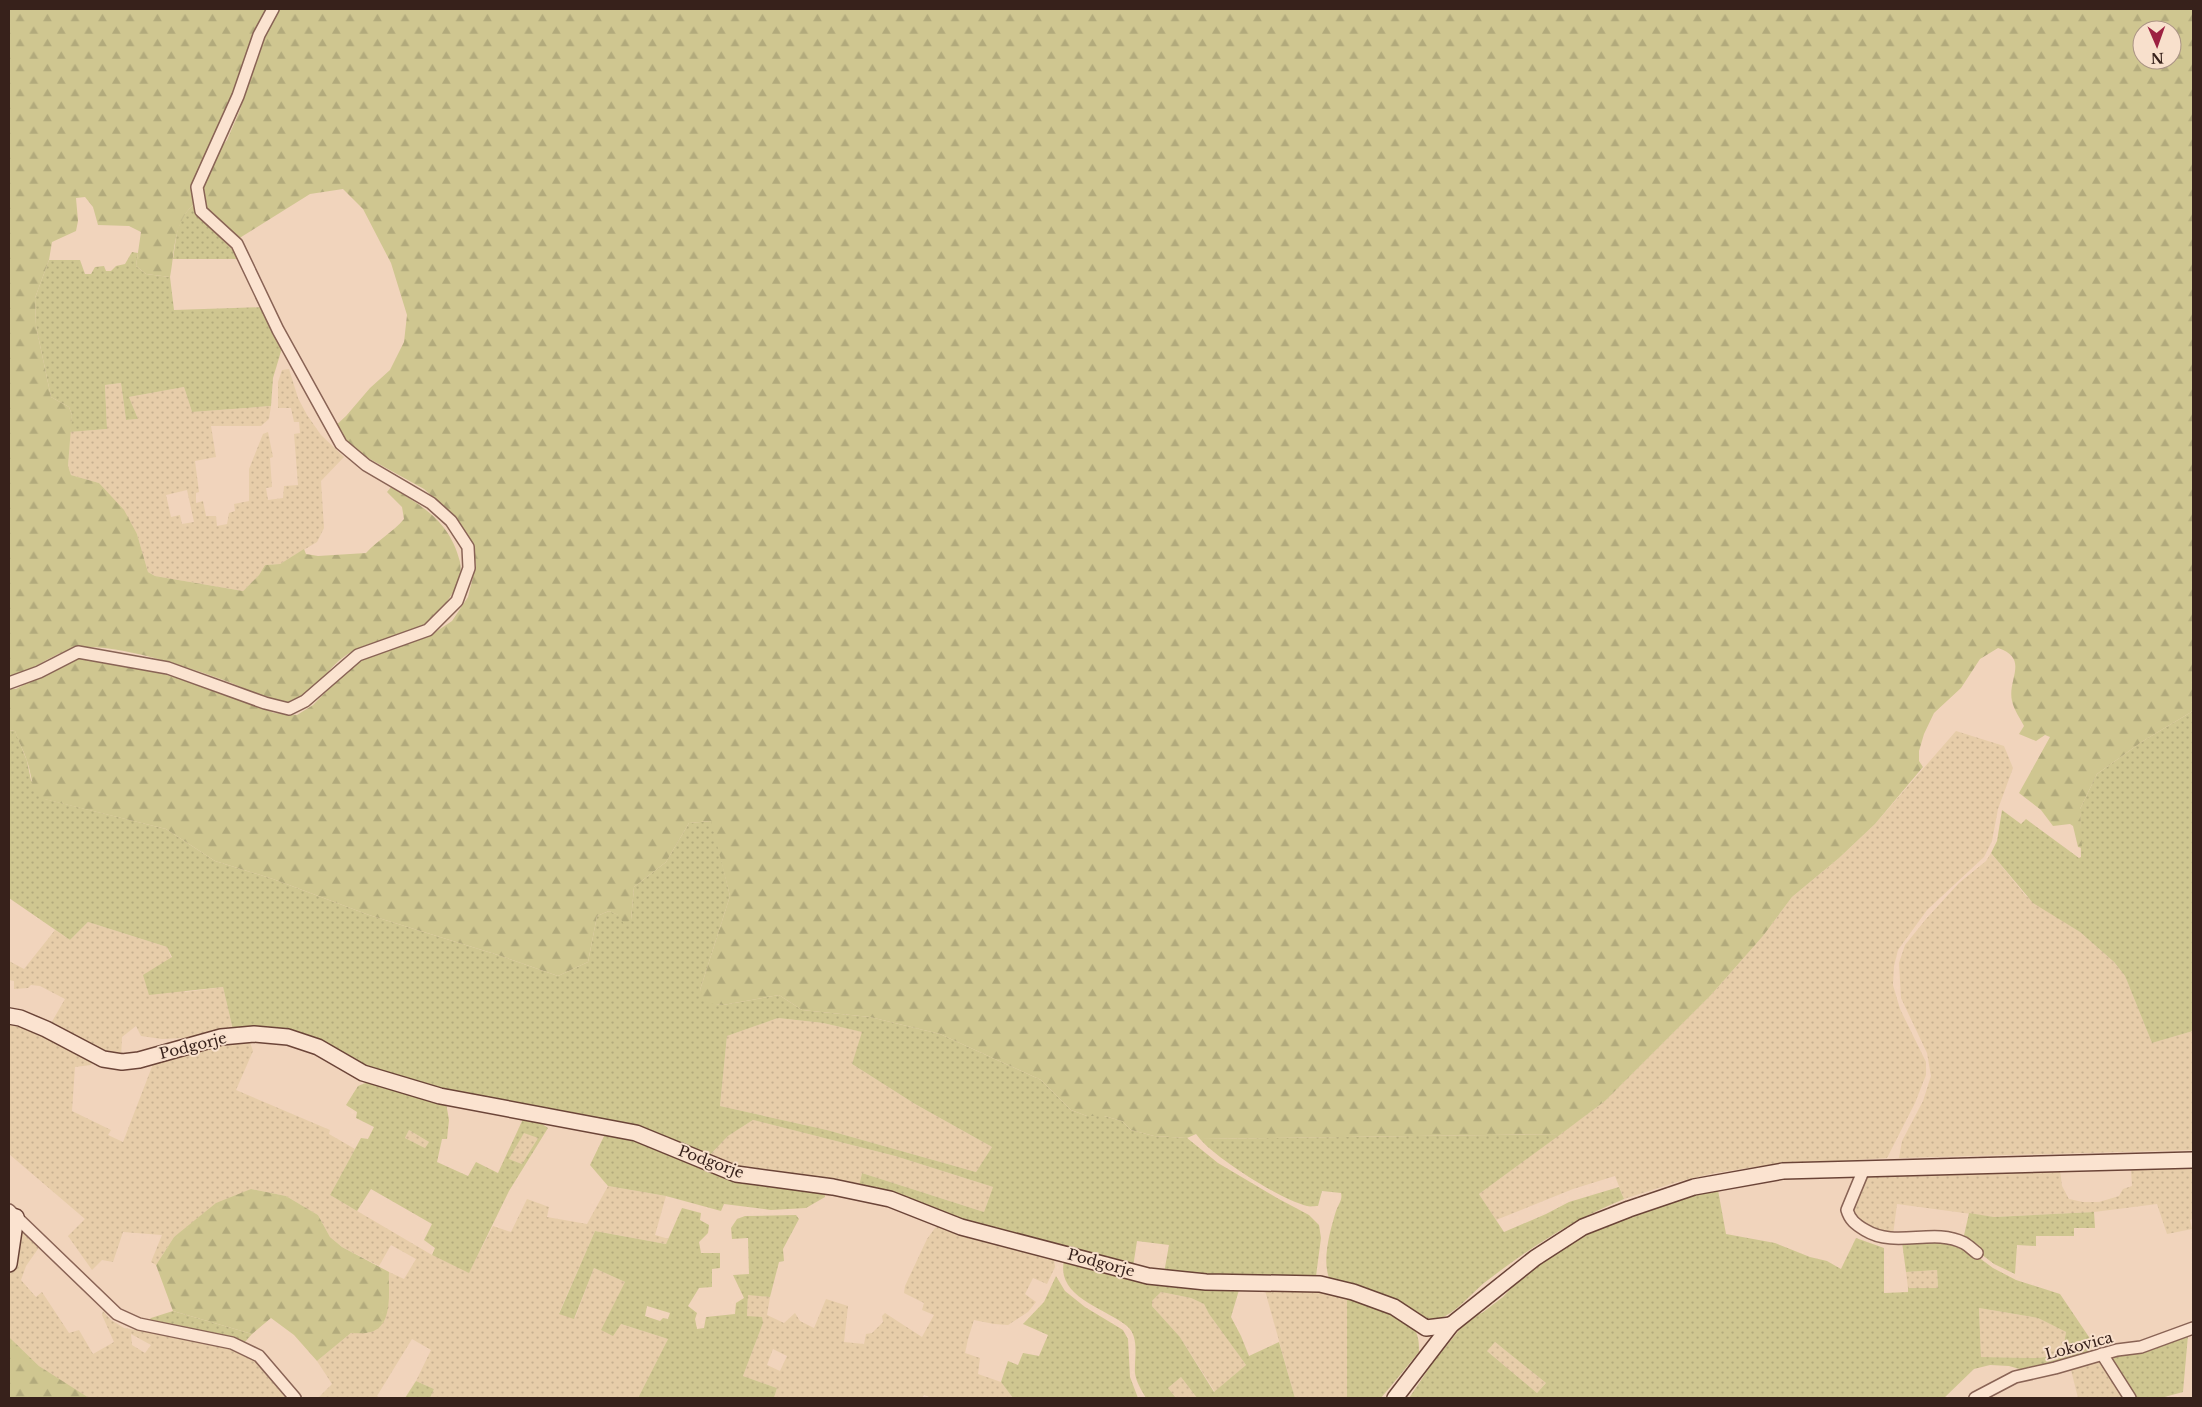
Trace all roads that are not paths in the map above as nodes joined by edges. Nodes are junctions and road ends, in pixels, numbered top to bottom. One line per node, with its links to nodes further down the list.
1 (273, 9): 2 (street)
2 (9, 683)
3 (9, 1016): 9 (street, Podgorje)
4 (2193, 1160): 5 (street)
5 (1864, 1169): 7 (street); 9 (street)
6 (12, 1213): 8 (street); 12 (street)
7 (1977, 1253)
8 (9, 1264)
9 (1451, 1325): 13 (street)
10 (2193, 1328): 11 (street, Lokovica)
11 (2102, 1354): 14 (street, Lokovica); 15 (street)
12 (294, 1398)
13 (1395, 1398)
14 (1975, 1398)
15 (2130, 1398)

